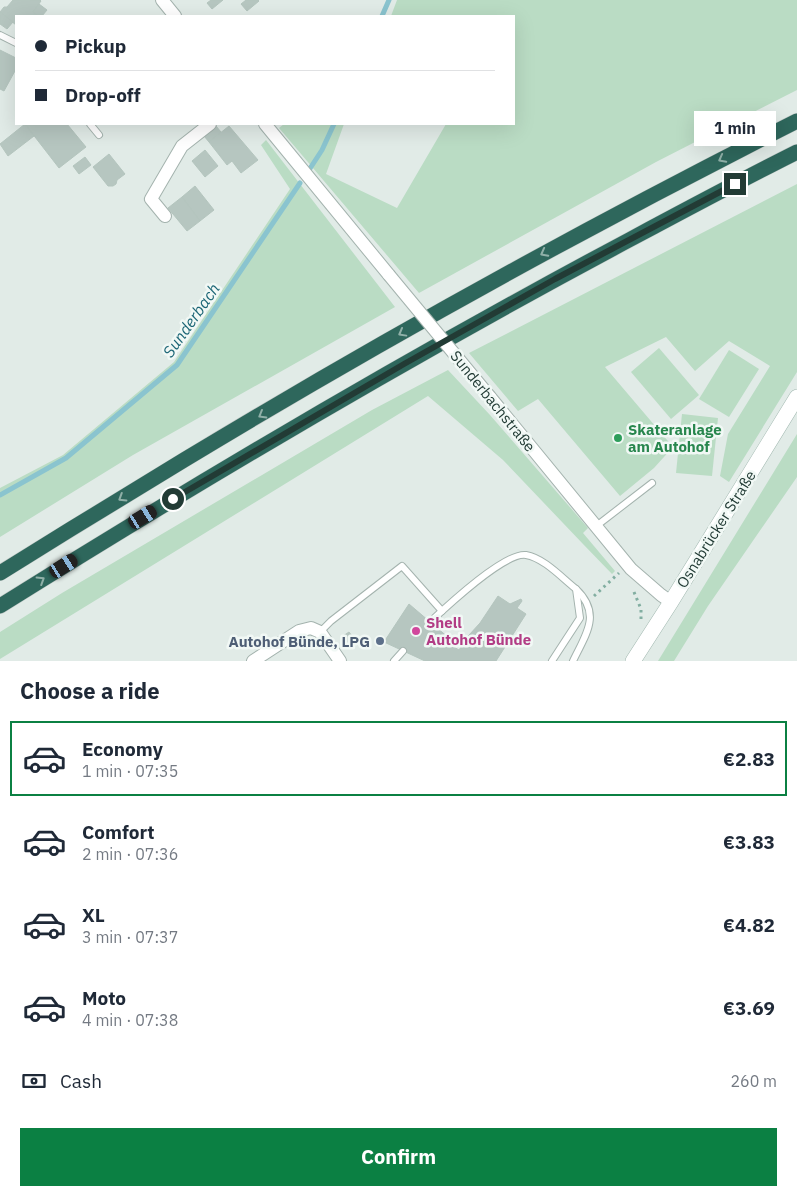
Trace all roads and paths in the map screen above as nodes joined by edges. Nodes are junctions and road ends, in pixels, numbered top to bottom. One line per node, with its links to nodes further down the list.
1 (162, 0): 2 (street)
2 (175, 15)
3 (0, 35): 4 (lane)
4 (15, 42)
5 (797, 121): 15 (highway, one-way to 15)
6 (91, 125): 9 (lane)
7 (209, 125): 11 (street)
8 (266, 125): 14 (street, Sunderbachstraße, bridge)
9 (99, 135)
10 (797, 152): 20 (highway, one-way to 10)
11 (164, 216)
12 (797, 397): 18 (main road, Osnabrücker Straße)
13 (652, 483): 14 (lane)
14 (595, 527): 18 (street, Sunderbachstraße)
15 (0, 573)
16 (618, 574): 19 (path)
17 (576, 589): 19 (lane); 21 (lane); 28 (lane)
18 (671, 602): 30 (main road, Osnabrücker Straße)
19 (587, 603): 29 (lane)
20 (0, 606)
21 (442, 611): 22 (lane); 23 (lane)
22 (430, 622)
23 (320, 632): 25 (street); 26 (street)
24 (403, 651): 27 (lane)
25 (254, 661)
26 (340, 661)
27 (394, 661)
28 (552, 661)
29 (573, 661)
30 (633, 661)

